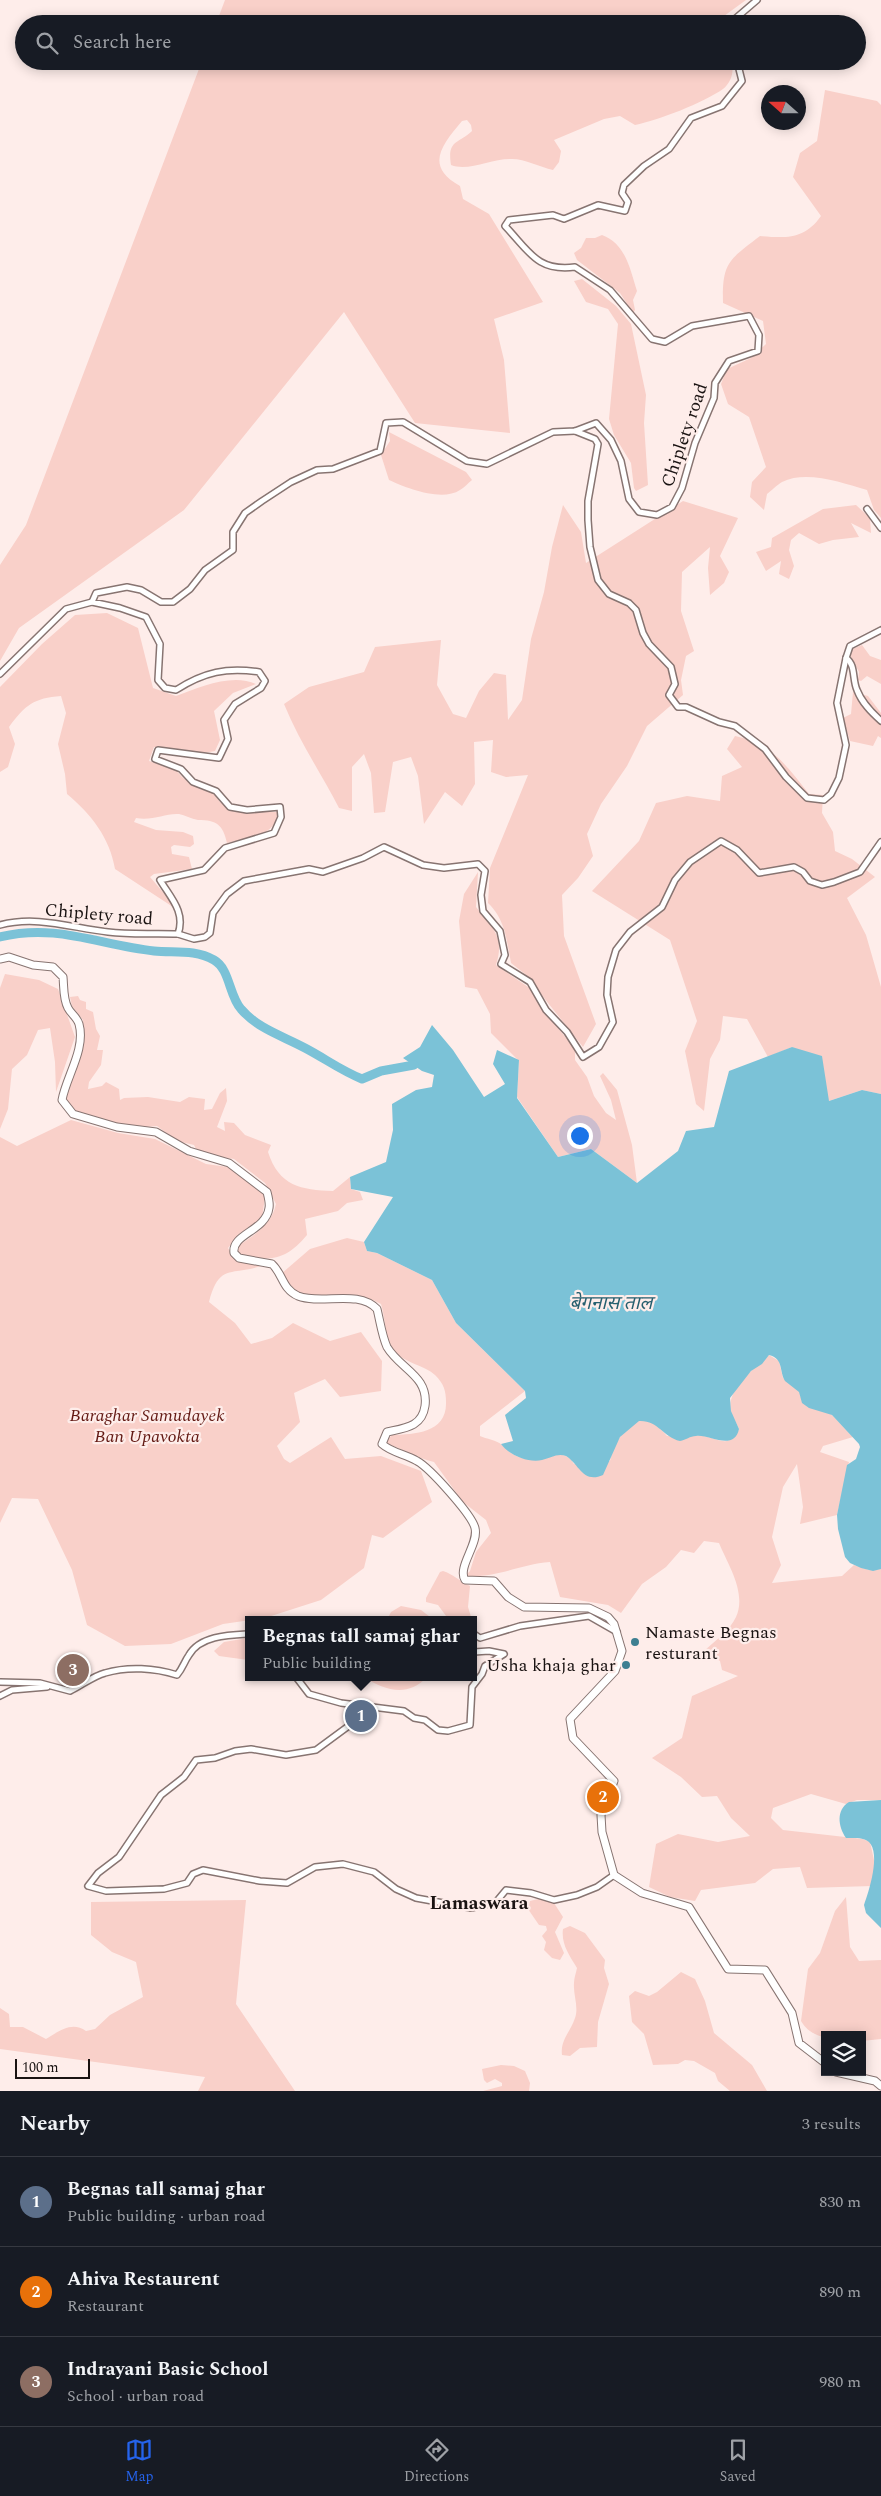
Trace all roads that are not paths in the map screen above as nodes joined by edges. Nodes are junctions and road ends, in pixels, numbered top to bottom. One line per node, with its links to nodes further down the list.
1 (757, 0): 2 (street)
2 (740, 15)
3 (739, 70): 4 (street, Chiplety road)
4 (575, 431): 7 (street, Chiplety road); 9 (street)
5 (867, 508): 6 (street)
6 (881, 528)
7 (92, 602): 10 (street); 14 (street, Chiplety road)
8 (881, 630): 9 (street)
9 (846, 658): 11 (street)
10 (0, 674)
11 (881, 721)
12 (881, 842): 14 (street)
13 (0, 925): 14 (street, Chiplety road)
14 (178, 934)
15 (0, 959): 16 (main road)
16 (618, 1632): 18 (street); 27 (main road)
17 (245, 1634): 24 (street)
18 (477, 1636)
19 (477, 1652): 20 (street)
20 (477, 1680)
21 (299, 1681): 26 (street)
22 (477, 1681): 26 (street)
23 (0, 1682): 24 (street)
24 (48, 1686): 25 (street)
25 (0, 1696)
26 (373, 1708): 27 (street)
27 (614, 1875): 28 (main road)
28 (821, 2061)
29 (852, 2076): 30 (main road)
30 (881, 2086)

